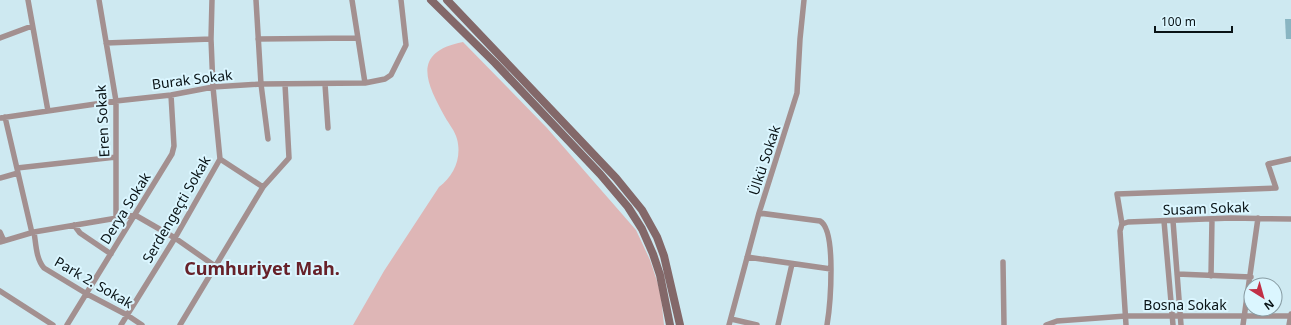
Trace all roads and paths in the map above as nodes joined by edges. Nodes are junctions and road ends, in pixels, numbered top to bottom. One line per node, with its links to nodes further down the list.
1 (28, 0): 10 (street)
2 (99, 0): 15 (street, Eren Sokak)
3 (212, 0): 13 (street, Serdengeçti Sokak)
4 (256, 0): 14 (street)
5 (352, 0): 12 (street)
6 (401, 0): 16 (street, Burak Sokak)
7 (431, 0): 71 (main road)
8 (447, 0): 72 (main road)
9 (804, 0): 33 (street, Ülkü Sokak)
10 (32, 26): 11 (street); 23 (street)
11 (0, 38)
12 (358, 38): 14 (street); 16 (street)
13 (211, 39): 15 (street); 20 (street, Serdengeçti Sokak)
14 (258, 39): 17 (street)
15 (106, 43): 22 (street, Eren Sokak)
16 (365, 83): 19 (street, Burak Sokak)
17 (261, 84): 18 (street, Burak Sokak); 20 (street, Burak Sokak); 26 (street)
18 (285, 84): 19 (street, Burak Sokak); 32 (street)
19 (325, 84): 25 (street)
20 (213, 87): 21 (street, Burak Sokak); 28 (street, Serdengeçti Sokak)
21 (171, 95): 22 (street, Burak Sokak); 34 (street, Derya Sokak)
22 (116, 101): 23 (street, Burak Sokak); 27 (street, Eren Sokak)
23 (48, 111): 24 (street, Burak Sokak)
24 (3, 117): 30 (street, Park 2. Sokak)
25 (328, 128)
26 (268, 139)
27 (116, 157): 30 (street); 35 (street, Eren Sokak)
28 (220, 159): 32 (street); 45 (street, Serdengeçti Sokak)
29 (1291, 159): 41 (street)
30 (18, 171): 31 (street); 44 (street, Park 2. Sokak)
31 (0, 178)
32 (264, 187): 51 (street)
33 (759, 213): 48 (street, Ülkü Sokak); 52 (street)
34 (135, 215): 35 (street); 45 (street); 47 (street, Derya Sokak)
35 (116, 218): 42 (street)
36 (1258, 218): 37 (street, Susam Sokak); 38 (street, Susam Sokak); 55 (street)
37 (1212, 219): 40 (street, Susam Sokak); 54 (street)
38 (1291, 219)
39 (1164, 221): 40 (street, Susam Sokak); 41 (street, Susam Sokak); 61 (street)
40 (1173, 221): 53 (street)
41 (1122, 224): 60 (street)
42 (74, 225): 44 (street); 47 (street)
43 (0, 232): 46 (street)
44 (33, 233): 46 (street); 57 (street, Park 2. Sokak)
45 (175, 238): 51 (street); 58 (street, Serdengeçti Sokak)
46 (2, 241)
47 (111, 254): 57 (street, Derya Sokak)
48 (748, 257): 50 (street); 65 (street, Ülkü Sokak)
49 (1003, 262): 76 (street)
50 (792, 264): 52 (street); 74 (street)
51 (215, 266): 70 (street)
52 (831, 269): 75 (street)
53 (1177, 274): 54 (street); 62 (street)
54 (1211, 276): 55 (street)
55 (1251, 277)
56 (0, 291): 66 (street)
57 (86, 294): 58 (street, Park 2. Sokak); 67 (street, Derya Sokak)
58 (127, 315): 68 (street, Serdengeçti Sokak); 69 (street, Park 2. Sokak)
59 (1291, 315): 82 (street)
60 (1126, 316): 61 (street, Bosna Sokak); 77 (street, Bosna Sokak); 78 (street)
61 (1173, 316): 62 (street, Bosna Sokak); 79 (street)
62 (1180, 316): 63 (street, Bosna Sokak); 80 (street)
63 (1243, 317)
64 (1245, 317): 81 (street)
65 (730, 322): 73 (street)
66 (53, 325)
67 (67, 325)
68 (121, 325)
69 (142, 325)
70 (180, 325)
71 (670, 325)
72 (680, 325)
73 (757, 325)
74 (778, 325)
75 (827, 325)
76 (1004, 325)
77 (1046, 325)
78 (1126, 325)
79 (1173, 325)
80 (1181, 325)
81 (1243, 325)
82 (1289, 325)

